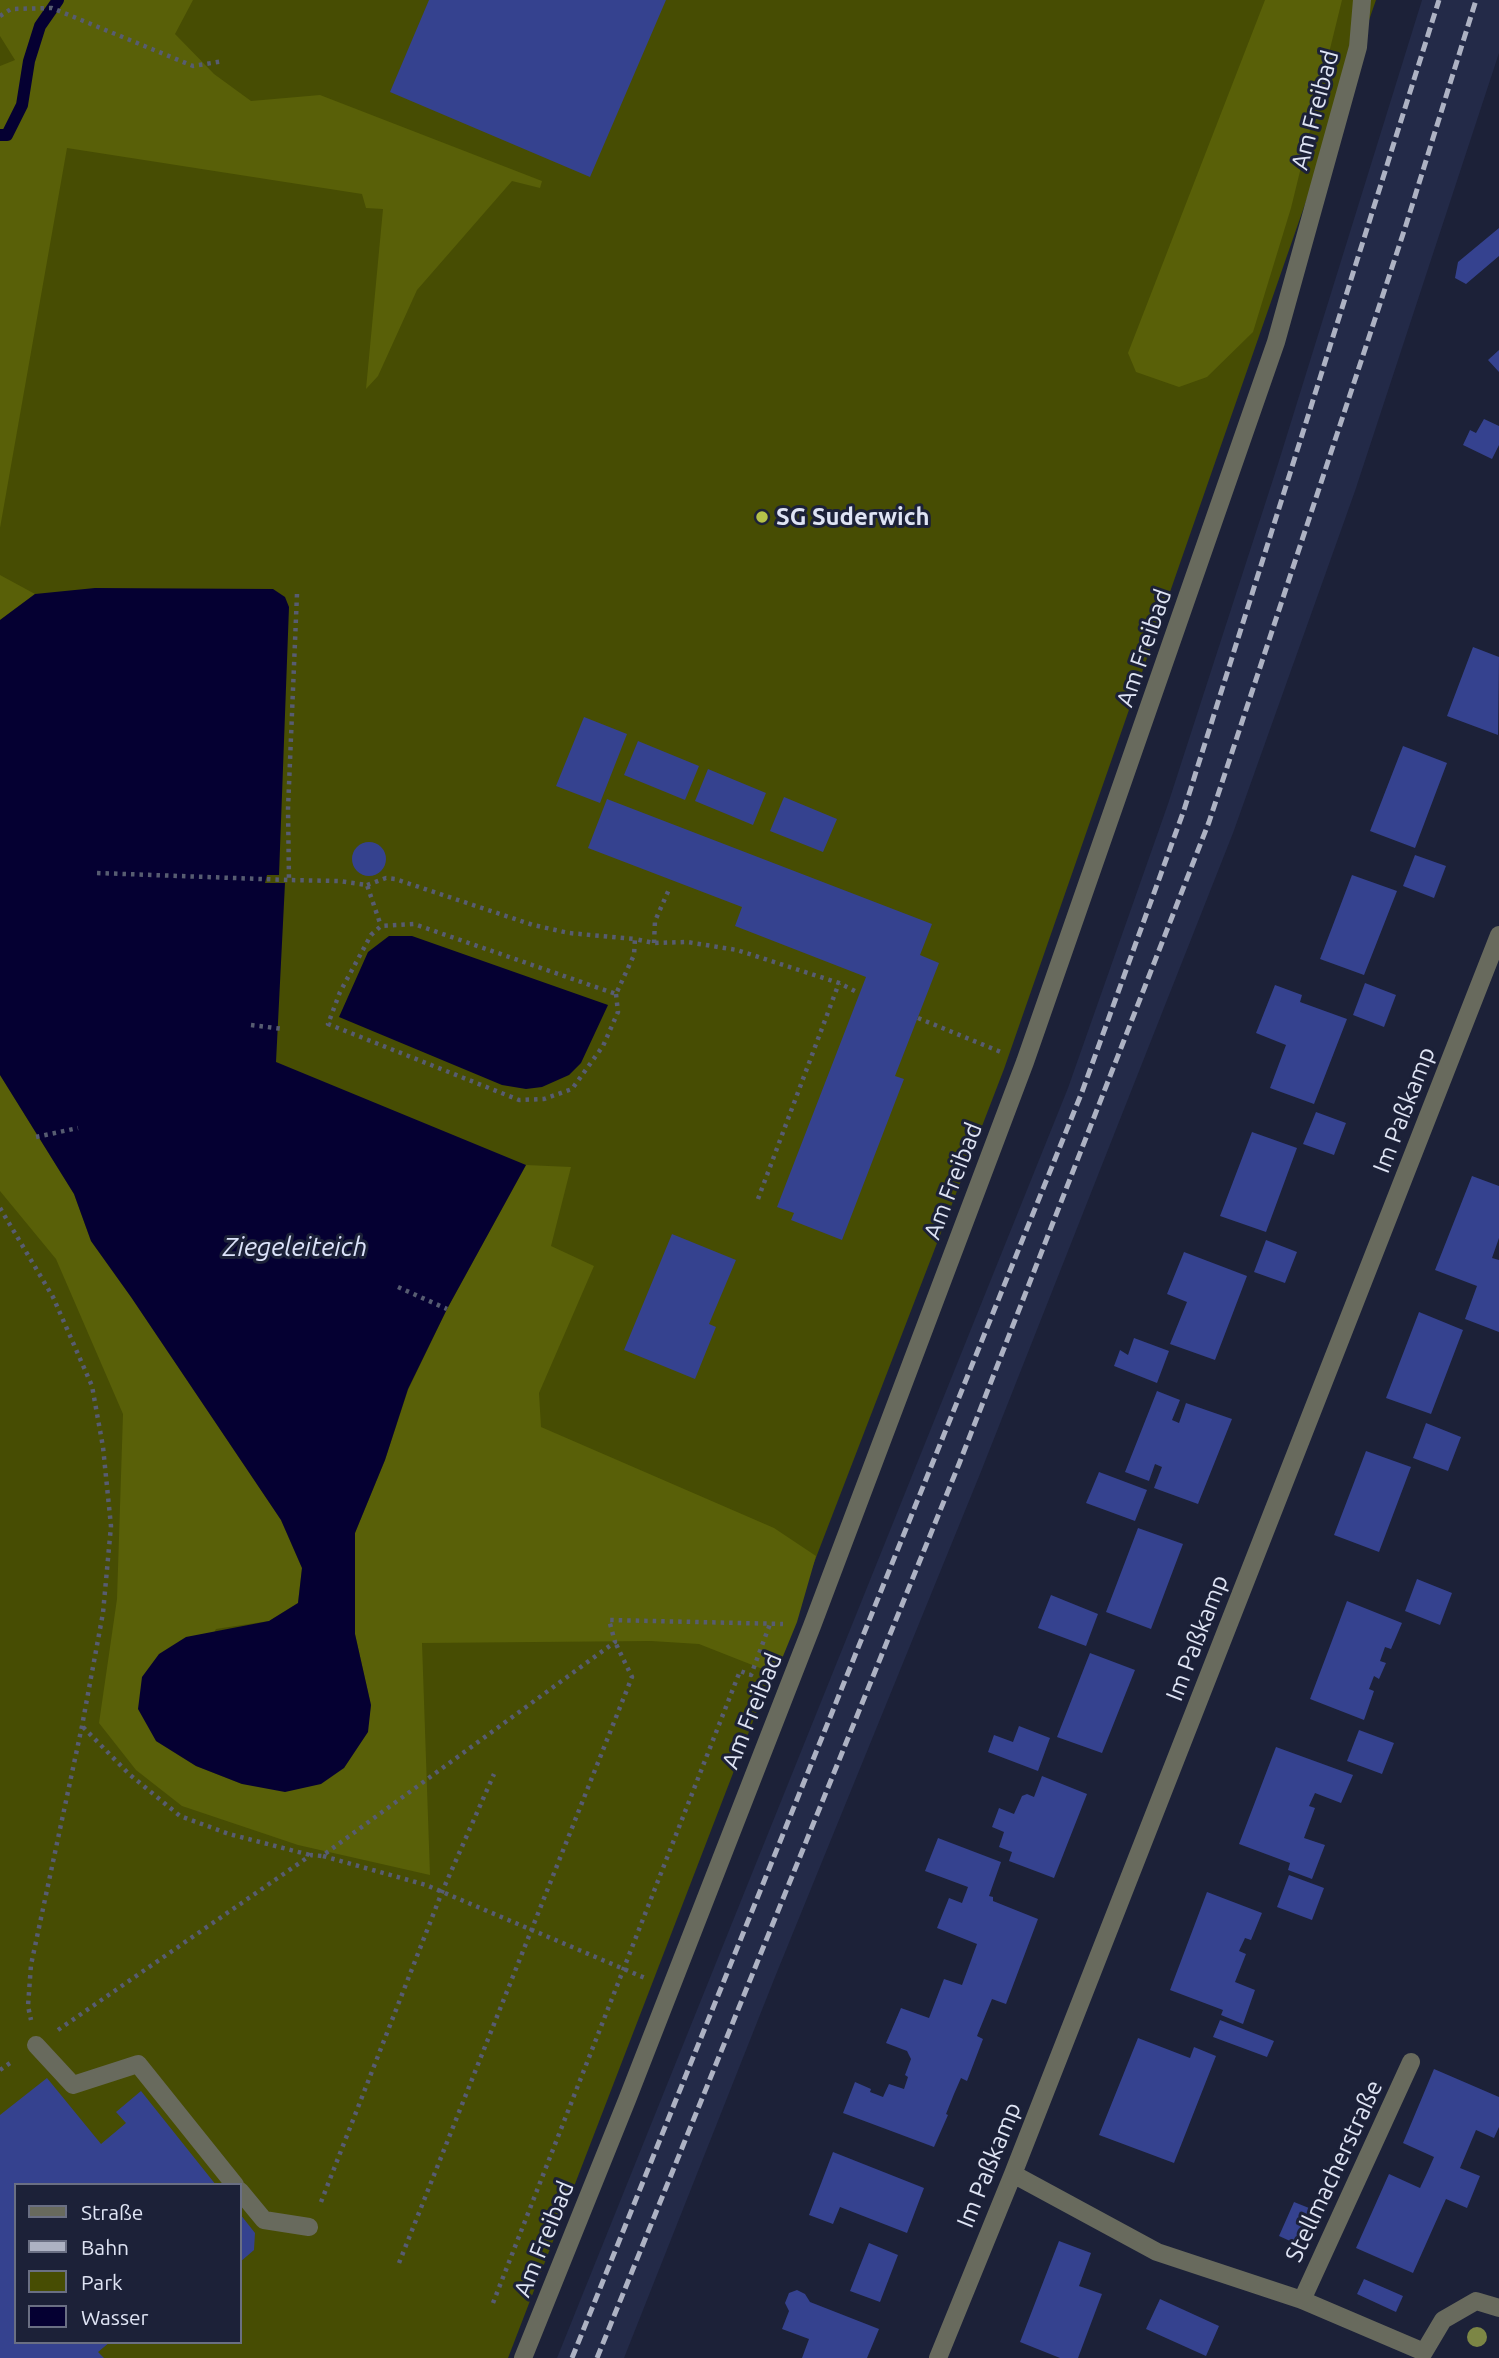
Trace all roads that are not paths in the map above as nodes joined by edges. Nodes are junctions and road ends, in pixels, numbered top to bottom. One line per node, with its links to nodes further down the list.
1 (1362, 0): 12 (street, Am Freibad)
2 (1499, 935): 5 (street, Im Paßkamp)
3 (36, 2045): 6 (street)
4 (1411, 2062): 9 (street, Stellmacherstraße)
5 (1013, 2174): 9 (street, Stellmacherstraße); 13 (street, Im Paßkamp)
6 (233, 2183)
7 (242, 2192): 8 (street)
8 (309, 2227)
9 (1302, 2300): 11 (street, Stellmacherstraße)
10 (1499, 2308): 11 (street, Stellmacherstraße)
11 (1432, 2355)
12 (523, 2358)
13 (938, 2358)

